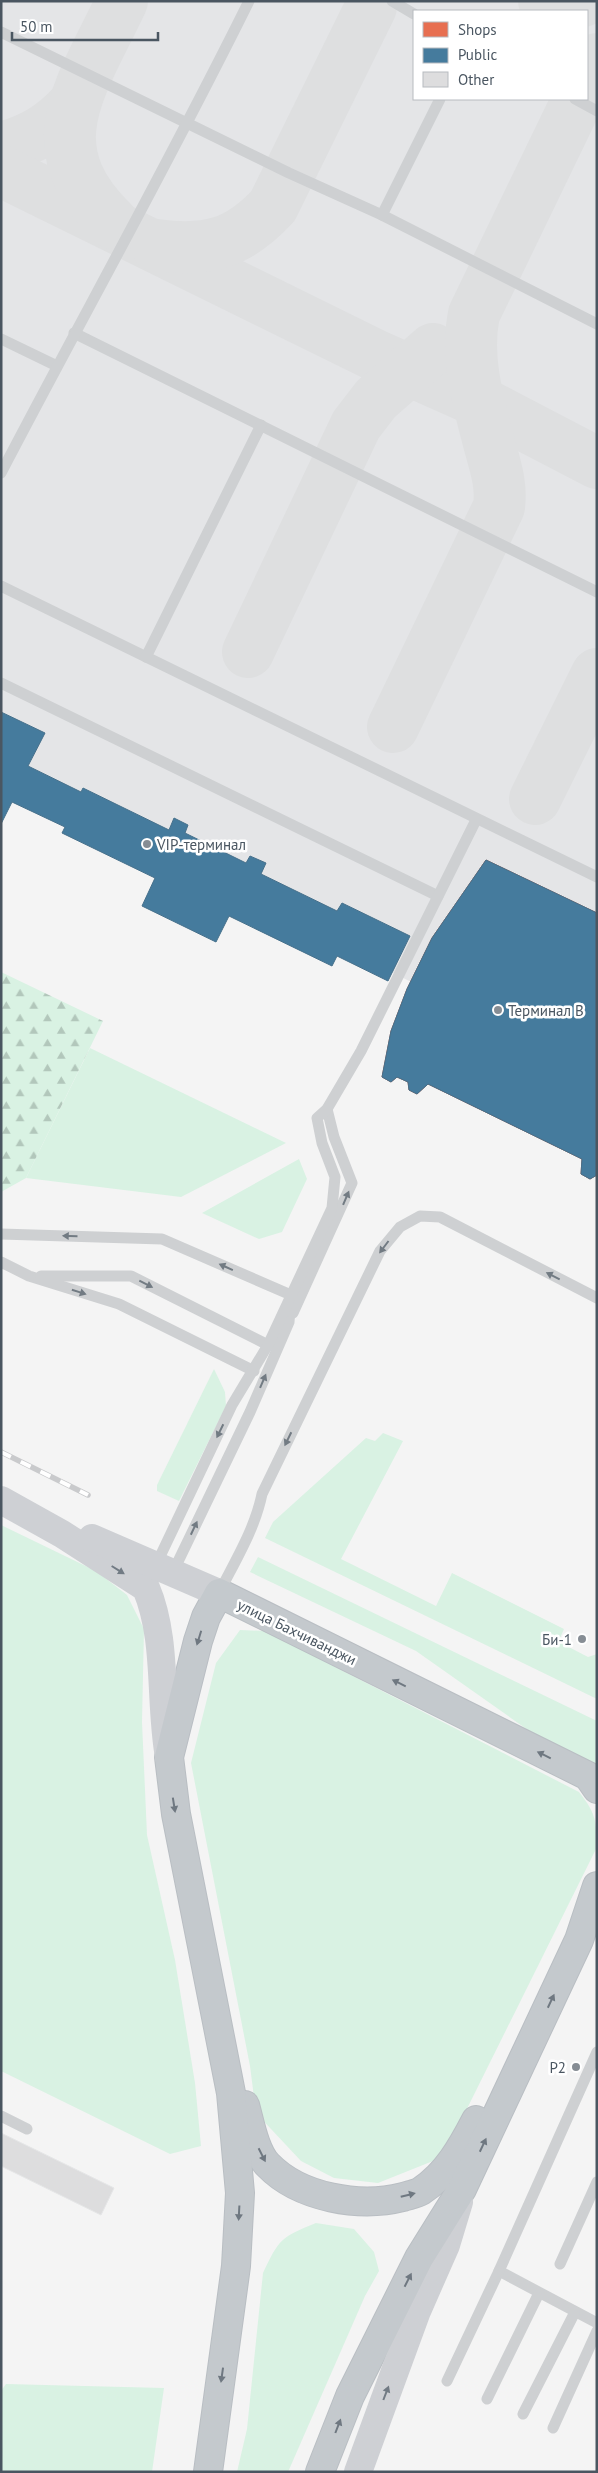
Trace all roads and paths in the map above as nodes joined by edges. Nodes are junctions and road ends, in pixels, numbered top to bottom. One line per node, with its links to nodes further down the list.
1 (249, 1): 8 (lane)
2 (392, 1): 3 (lane)
3 (413, 13)
4 (1, 32): 8 (lane)
5 (440, 100): 9 (lane)
6 (577, 100): 7 (lane)
7 (597, 111)
8 (188, 124): 9 (lane); 11 (lane)
9 (382, 215): 10 (lane)
10 (597, 324)
11 (74, 333): 13 (lane); 14 (lane)
12 (1, 339): 13 (lane)
13 (57, 366): 15 (lane)
14 (261, 425): 17 (lane); 18 (lane)
15 (1, 474)
16 (1, 586): 18 (lane)
17 (597, 592)
18 (146, 657): 20 (lane)
19 (1, 683): 22 (lane)
20 (476, 820): 21 (lane); 22 (lane)
21 (596, 875)
22 (438, 896): 23 (lane)
23 (327, 1109): 27 (lane); 29 (lane, one-way to 23)
24 (1, 1234): 27 (lane, one-way to 24)
25 (1, 1262): 26 (lane)
26 (29, 1276): 30 (lane, one-way to 30); 31 (lane, one-way to 31)
27 (291, 1295): 29 (lane); 30 (lane)
28 (597, 1298): 34 (lane, one-way to 34)
29 (289, 1322): 33 (lane, one-way to 29)
30 (268, 1345): 31 (lane)
31 (254, 1371): 33 (lane, one-way to 33)
32 (1, 1500): 33 (main road, улица Бахчиванджи)
33 (158, 1575): 34 (main road, улица Бахчиванджи); 35 (main road)
34 (219, 1593): 35 (highway, one-way to 35); 36 (highway, улица Бахчиванджи, one-way to 34)
35 (168, 1757): 40 (highway, one-way to 40)
36 (592, 1783)
37 (597, 1886): 39 (highway)
38 (597, 1914): 39 (highway)
39 (579, 1940): 41 (highway, one-way to 39)
40 (207, 1975): 41 (highway, one-way to 41); 57 (highway, one-way to 57)
41 (530, 2045): 46 (highway, one-way to 41)
42 (597, 2052): 48 (lane)
43 (1, 2116): 44 (lane)
44 (27, 2128)
45 (597, 2182): 47 (lane)
46 (462, 2189): 58 (highway, one-way to 46); 59 (main road, one-way to 46)
47 (560, 2264)
48 (499, 2271): 49 (lane); 53 (lane)
49 (539, 2293): 50 (lane); 54 (lane)
50 (575, 2312): 51 (lane); 55 (lane)
51 (597, 2323)
52 (597, 2331): 56 (lane)
53 (446, 2381)
54 (486, 2399)
55 (524, 2414)
56 (553, 2428)
57 (208, 2472)
58 (320, 2472)
59 (358, 2472)

